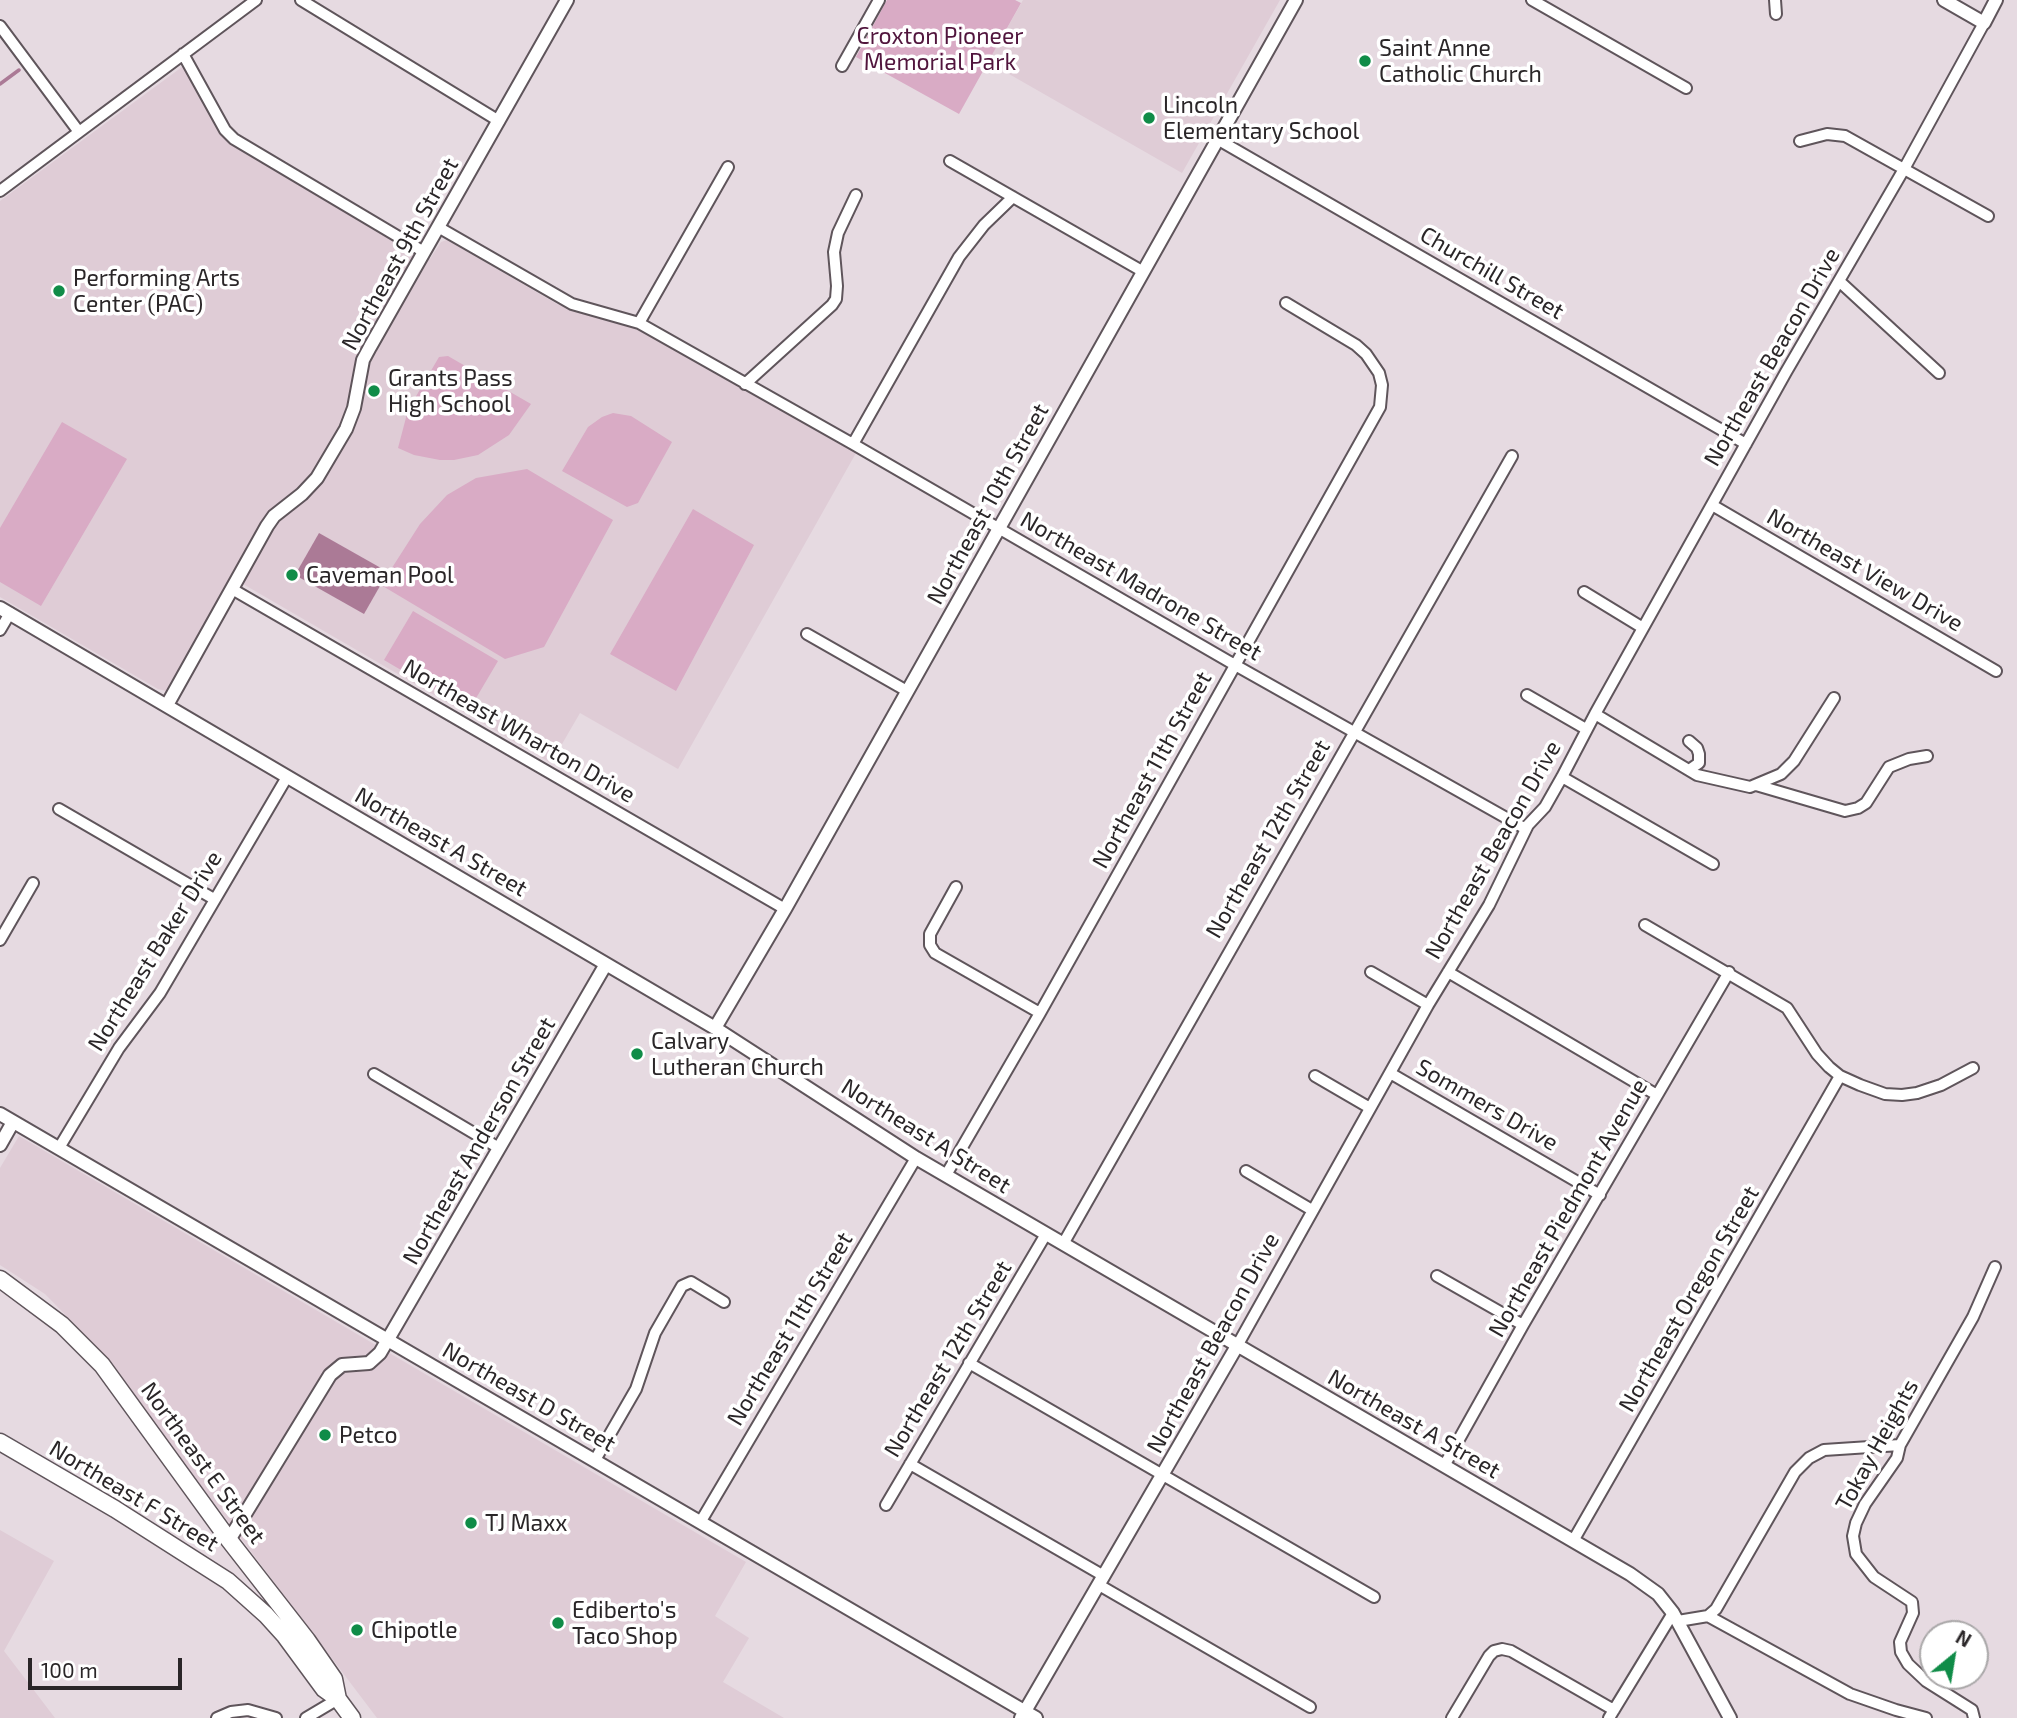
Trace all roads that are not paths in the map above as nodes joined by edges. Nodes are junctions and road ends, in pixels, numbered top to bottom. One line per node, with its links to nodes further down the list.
1 (256, 0): 13 (street)
2 (301, 0): 16 (street)
3 (567, 0): 16 (street, Northeast 9th Street)
4 (1296, 0): 18 (street, Northeast 10th Street)
5 (1532, 0): 15 (street)
6 (1775, 0): 10 (street)
7 (1944, 0): 11 (street)
8 (1996, 0): 11 (street, Northeast Beacon Drive)
9 (876, 1): 14 (street)
10 (1776, 15)
11 (1983, 23): 22 (street, Northeast Beacon Drive)
12 (0, 26): 17 (street)
13 (183, 54): 17 (street); 28 (street)
14 (842, 65)
15 (1686, 88)
16 (499, 121): 27 (street, Northeast 9th Street)
17 (79, 131): 23 (street)
18 (1217, 139): 29 (street, Northeast 10th Street); 36 (street, Churchill Street)
19 (1800, 141): 22 (street)
20 (950, 162): 25 (street)
21 (728, 167): 32 (street)
22 (1904, 169): 26 (street); 30 (street, Northeast Beacon Drive)
23 (0, 191)
24 (856, 195): 34 (street)
25 (1013, 197): 29 (street); 35 (street)
26 (1988, 216)
27 (438, 227): 28 (street, Northeast 9th Street); 32 (street, Northeast Madrone Street)
28 (425, 252): 40 (street, Northeast 9th Street)
29 (1142, 271): 39 (street, Northeast 10th Street)
30 (1839, 281): 33 (street); 36 (street, Northeast Beacon Drive)
31 (1286, 303): 46 (street, Northeast 11th Street)
32 (639, 323): 34 (street, Northeast Madrone Street)
33 (1938, 373)
34 (745, 384): 35 (street, Northeast Madrone Street)
35 (853, 444): 39 (street, Northeast Madrone Street)
36 (1746, 444): 38 (street, Northeast Beacon Drive)
37 (1512, 456): 54 (street, Northeast 12th Street)
38 (1712, 505): 43 (street, Northeast Beacon Drive); 47 (street, Northeast View Drive)
39 (999, 528): 46 (street, Northeast Madrone Street); 48 (street, Northeast 10th Street)
40 (232, 589): 51 (street, Northeast 9th Street); 67 (street, Northeast Wharton Drive)
41 (1584, 592): 43 (street)
42 (5, 610): 44 (street); 51 (street, Northeast A Street)
43 (1643, 628): 52 (street, Northeast Beacon Drive)
44 (0, 630)
45 (807, 634): 48 (street)
46 (1235, 665): 54 (street, Northeast Madrone Street); 75 (street, Northeast 11th Street)
47 (1996, 671)
48 (907, 691): 67 (street, Northeast 10th Street)
49 (1527, 695): 53 (street)
50 (1834, 698): 60 (street)
51 (167, 705): 58 (street, Northeast A Street)
52 (1595, 713): 53 (street, Northeast Beacon Drive); 57 (street)
53 (1586, 729): 59 (street, Northeast Beacon Drive)
54 (1353, 732): 62 (street, Northeast Madrone Street); 95 (street, Northeast 12th Street)
55 (1689, 741): 57 (street)
56 (1927, 756): 60 (street)
57 (1689, 770): 60 (street)
58 (287, 777): 66 (street, Northeast Baker Drive); 70 (street, Northeast A Street)
59 (1562, 777): 62 (street, Northeast Beacon Drive); 63 (street)
60 (1756, 785)
61 (59, 809): 66 (street)
62 (1526, 829): 72 (street, Northeast Beacon Drive)
63 (1713, 864)
64 (33, 883): 69 (street)
65 (956, 887): 75 (street)
66 (214, 899): 87 (street, Northeast Baker Drive)
67 (785, 909): 76 (street, Northeast 10th Street)
68 (1645, 925): 73 (street)
69 (0, 940)
70 (606, 964): 76 (street, Northeast A Street); 88 (street, Northeast Anderson Street)
71 (1371, 972): 74 (street)
72 (1448, 972): 74 (street, Northeast Beacon Drive); 82 (street)
73 (1729, 972): 81 (street); 82 (street, Northeast Piedmont Avenue)
74 (1428, 1005): 78 (street, Northeast Beacon Drive)
75 (1040, 1013): 91 (street, Northeast 11th Street)
76 (715, 1028): 89 (street, Northeast A Street)
77 (1973, 1068): 81 (street)
78 (1390, 1073): 83 (street, Northeast Beacon Drive); 92 (street, Sommers Drive)
79 (374, 1074): 88 (street)
80 (1315, 1076): 83 (street)
81 (1840, 1076): 113 (street, Northeast Oregon Street)
82 (1657, 1095): 92 (street, Northeast Piedmont Avenue)
83 (1370, 1108): 93 (street, Northeast Beacon Drive)
84 (0, 1114): 85 (street, Northeast D Street)
85 (13, 1122): 86 (street); 87 (street, Northeast D Street)
86 (0, 1145)
87 (60, 1148): 101 (street, Northeast D Street)
88 (499, 1148): 101 (street, Northeast Anderson Street)
89 (916, 1158): 91 (street, Northeast A Street); 111 (street, Northeast 11th Street)
90 (1246, 1171): 93 (street)
91 (946, 1175): 94 (street, Northeast A Street)
92 (1600, 1195): 100 (street, Northeast Piedmont Avenue)
93 (1312, 1210): 102 (street, Northeast Beacon Drive)
94 (1046, 1234): 95 (street, Northeast A Street); 103 (street, Northeast 12th Street)
95 (1063, 1244): 102 (street, Northeast A Street)
96 (1995, 1267): 105 (street, Tokay Heights)
97 (1437, 1276): 100 (street)
98 (0, 1279): 112 (main road, Northeast E Street)
99 (724, 1302): 106 (street)
100 (1523, 1325): 108 (street, Northeast Piedmont Avenue)
101 (388, 1339): 106 (street, Northeast D Street); 112 (street, Northeast Anderson Street)
102 (1237, 1346): 108 (street, Northeast A Street); 109 (street, Northeast Beacon Drive)
103 (969, 1363): 107 (street, Northeast 12th Street); 109 (street)
104 (0, 1442): 118 (main road, Northeast F Street)
105 (1900, 1444): 116 (street); 129 (street, Tokay Heights)
106 (595, 1460): 111 (street, Northeast D Street)
107 (910, 1464): 110 (street, Northeast 12th Street); 114 (street)
108 (1444, 1466): 113 (street, Northeast A Street)
109 (1163, 1475): 114 (street, Northeast Beacon Drive); 115 (street)
110 (886, 1504)
111 (701, 1521): 121 (street, Northeast D Street)
112 (229, 1540): 118 (main road, Northeast E Street)
113 (1573, 1541): 117 (street, Northeast A Street)
114 (1101, 1581): 119 (street); 121 (street, Northeast Beacon Drive)
115 (1374, 1597)
116 (1709, 1616): 117 (street); 128 (street)
117 (1676, 1617): 120 (street); 127 (street, Northeast A Street)
118 (338, 1699): 124 (street); 125 (main road, Northeast F Street)
119 (1310, 1707)
120 (1611, 1714): 126 (street)
121 (1027, 1716)
122 (217, 1718): 123 (street)
123 (276, 1718)
124 (306, 1718)
125 (352, 1718)
126 (1452, 1718)
127 (1730, 1718)
128 (1926, 1718)
129 (1974, 1718)

